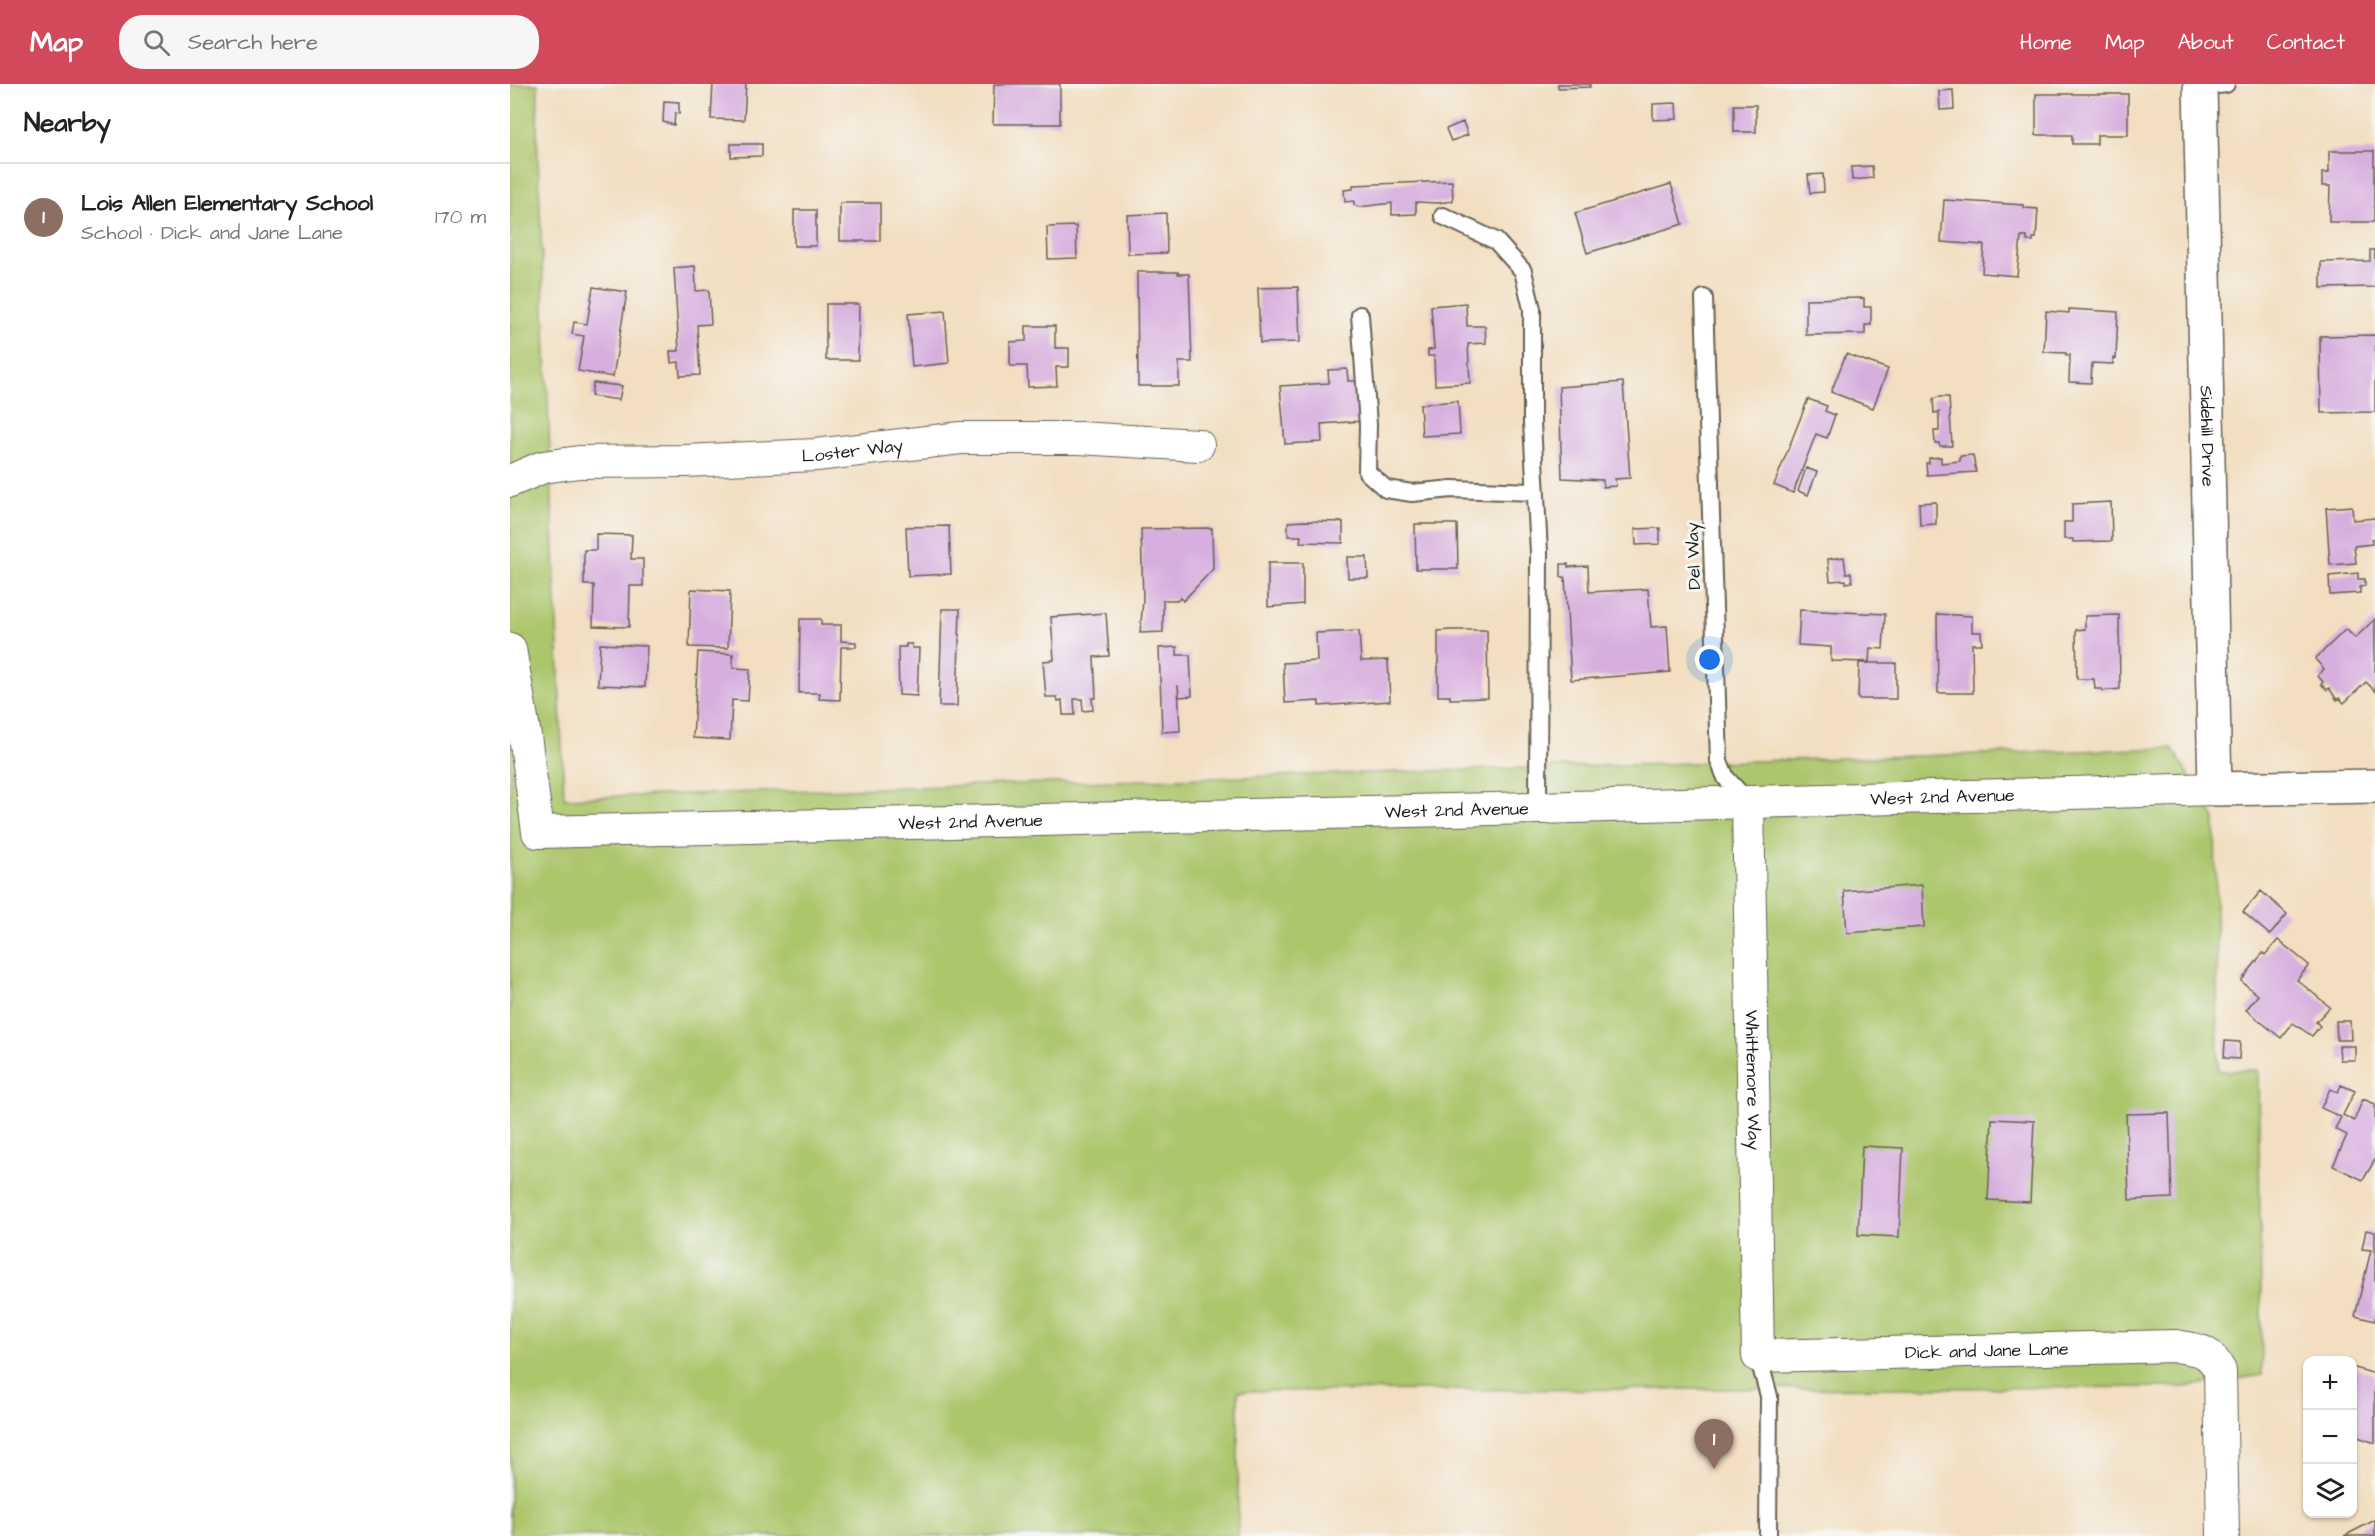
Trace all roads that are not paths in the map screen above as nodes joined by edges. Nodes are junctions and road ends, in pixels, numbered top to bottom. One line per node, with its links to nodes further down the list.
1 (2209, 85): 10 (street, Sidehill Drive)
2 (1443, 216): 7 (lane)
3 (1704, 298): 11 (lane, Del Way)
4 (1360, 315): 7 (lane)
5 (1198, 445): 6 (street, Loster Way)
6 (510, 481)
7 (1536, 492): 12 (lane)
8 (510, 649): 12 (street, West 2nd Avenue)
9 (2375, 786): 10 (street, West 2nd Avenue)
10 (2215, 789): 11 (street, West 2nd Avenue)
11 (1748, 802): 12 (street, West 2nd Avenue); 13 (street, Whittemore Way)
12 (1538, 808)
13 (1758, 1356): 14 (lane); 15 (street, Dick and Jane Lane)
14 (1768, 1536)
15 (2223, 1536)

